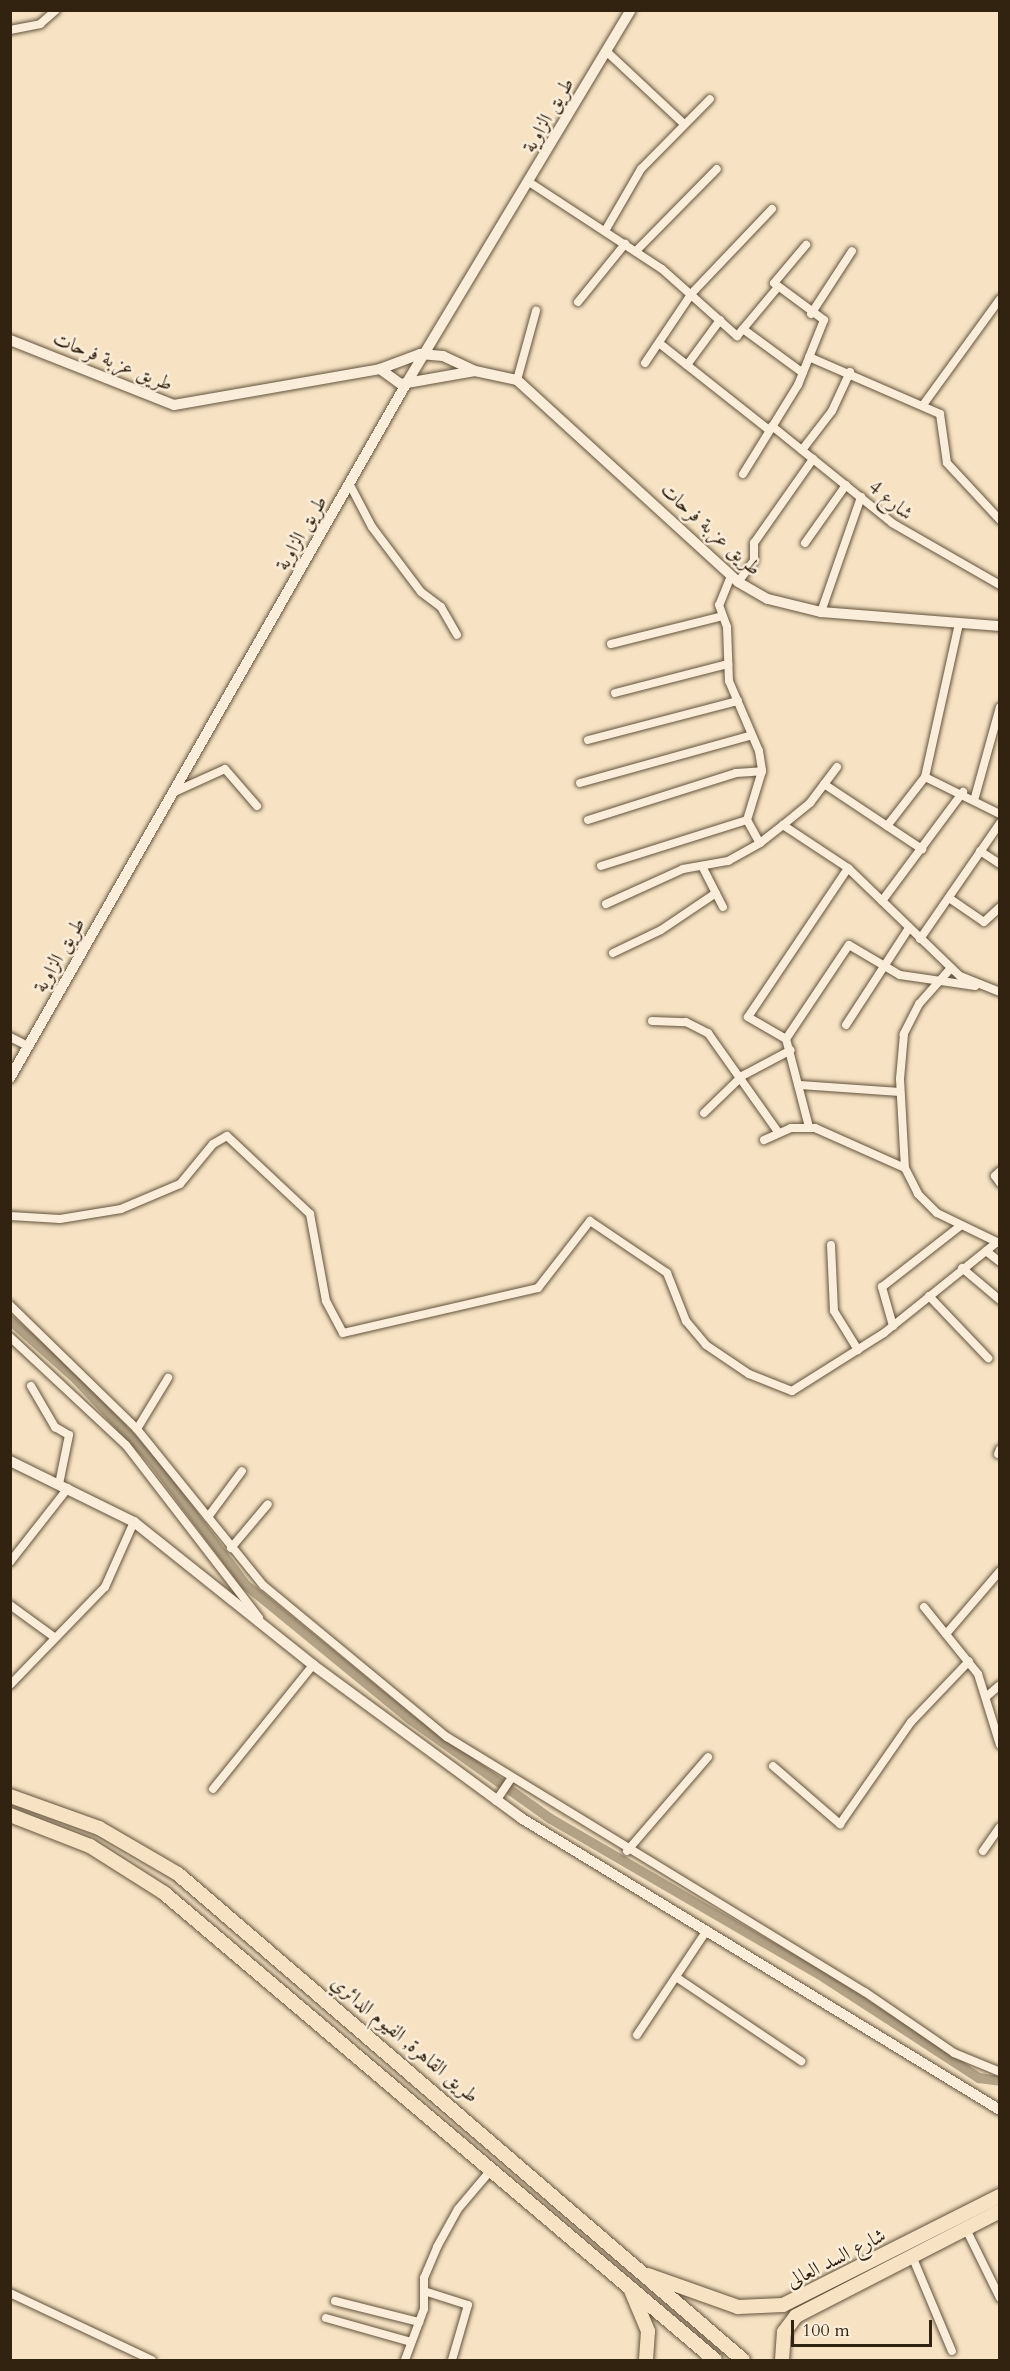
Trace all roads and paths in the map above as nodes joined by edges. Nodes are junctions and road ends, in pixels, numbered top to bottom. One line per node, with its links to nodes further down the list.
1 (56, 10): 3 (street)
2 (631, 10): 4 (street, طريق الزاوية)
3 (10, 30)
4 (606, 51): 6 (street); 8 (street, طريق الزاوية)
5 (710, 99): 6 (street)
6 (682, 122): 10 (street)
7 (717, 169): 13 (street)
8 (530, 183): 10 (street); 25 (street, طريق الزاوية)
9 (772, 209): 16 (street)
10 (605, 231): 11 (street)
11 (625, 244): 13 (street); 18 (street)
12 (806, 245): 15 (street)
13 (636, 251): 16 (street)
14 (852, 251): 20 (street)
15 (778, 287): 20 (street); 22 (street)
16 (692, 293): 21 (street); 24 (street)
17 (999, 299): 35 (street)
18 (578, 302)
19 (536, 311): 33 (street)
20 (812, 314): 26 (street)
21 (720, 320): 22 (street); 28 (street)
22 (743, 329): 32 (street)
23 (10, 340): 29 (street, طريق عزبة فرحات)
24 (659, 342): 27 (street); 28 (street, شارع 4)
25 (425, 353): 29 (street, طريق عزبة فرحات); 30 (street, طريق عزبة فرحات); 34 (street, طريق الزاوية)
26 (809, 357): 31 (street); 32 (street)
27 (645, 363)
28 (687, 364): 36 (street, شارع 4)
29 (380, 369): 34 (street)
30 (475, 370): 33 (street, طريق عزبة فرحات); 34 (street, طريق عزبة فرحات)
31 (850, 372): 35 (street); 37 (street)
32 (803, 373): 36 (street)
33 (517, 380): 45 (street, طريق عزبة فرحات)
34 (406, 384): 40 (street, طريق الزاوية)
35 (924, 405): 43 (street)
36 (771, 428): 37 (street, شارع 4); 39 (street)
37 (802, 450): 38 (street, شارع 4)
38 (813, 459): 41 (street, شارع 4); 45 (street)
39 (743, 474)
40 (350, 485): 51 (street); 65 (street, طريق الزاوية)
41 (846, 485): 42 (street, شارع 4); 44 (street)
42 (861, 497): 46 (street, شارع 4); 47 (street)
43 (999, 520)
44 (805, 543)
45 (735, 579): 47 (street, طريق عزبة فرحات); 48 (street)
46 (999, 585)
47 (821, 612): 49 (street, طريق عزبة فرحات)
48 (723, 615): 52 (street); 53 (street)
49 (959, 624): 50 (street, طريق عزبة فرحات); 61 (street)
50 (999, 626)
51 (457, 635)
52 (611, 644)
53 (728, 664): 54 (street); 55 (street)
54 (615, 693)
55 (738, 701): 57 (street); 58 (street)
56 (999, 707): 66 (street)
57 (750, 736): 60 (street); 62 (street)
58 (588, 740)
59 (837, 767): 63 (street)
60 (762, 771): 69 (street); 70 (street)
61 (925, 777): 64 (street); 73 (street)
62 (580, 783)
63 (824, 784): 72 (street); 73 (street)
64 (963, 792): 66 (street); 75 (street)
65 (172, 793): 67 (street); 99 (street, طريق الزاوية)
66 (975, 797): 68 (street)
67 (257, 806)
68 (999, 814)
69 (588, 820)
70 (747, 820): 74 (street); 78 (street)
71 (999, 823): 76 (street)
72 (783, 825): 74 (street); 80 (street)
73 (887, 826): 75 (street)
74 (760, 843): 79 (street)
75 (922, 849): 83 (street)
76 (980, 851): 77 (street); 82 (street)
77 (999, 864)
78 (601, 866)
79 (702, 866): 81 (street); 84 (street)
80 (848, 868): 83 (street); 98 (street)
81 (716, 893): 85 (street); 89 (street)
82 (949, 898): 86 (street); 88 (street)
83 (882, 901): 87 (street)
84 (606, 904)
85 (723, 907)
86 (999, 907)
87 (909, 928): 88 (street); 90 (street)
88 (920, 939): 91 (street)
89 (613, 953)
90 (884, 967): 92 (street); 96 (street); 98 (street)
91 (951, 968): 92 (street); 93 (street)
92 (936, 984): 93 (street); 104 (street)
93 (982, 987): 94 (street)
94 (999, 992)
95 (652, 1021): 101 (street)
96 (846, 1025)
97 (10, 1037): 99 (street)
98 (786, 1039): 100 (street)
99 (28, 1046): 102 (street, طريق الزاوية)
100 (791, 1050): 101 (street); 103 (street)
101 (742, 1076): 105 (street); 107 (street)
102 (10, 1078)
103 (800, 1085): 104 (street); 106 (street)
104 (900, 1092): 109 (street)
105 (704, 1113)
106 (809, 1126): 107 (street); 109 (street)
107 (778, 1132): 108 (street)
108 (764, 1140)
109 (905, 1168): 113 (street)
110 (999, 1171): 111 (street)
111 (999, 1183)
112 (10, 1216): 124 (street)
113 (960, 1226): 114 (street); 122 (street)
114 (998, 1243): 116 (street)
115 (831, 1245): 124 (street)
116 (986, 1251): 117 (street); 118 (street)
117 (999, 1262)
118 (962, 1269): 119 (street); 120 (street)
119 (929, 1296): 122 (street); 125 (street)
120 (999, 1300)
121 (10, 1305): 128 (street)
122 (893, 1326): 124 (street)
123 (10, 1337): 140 (street)
124 (858, 1350)
125 (988, 1358)
126 (168, 1378): 128 (street)
127 (31, 1386): 131 (street)
128 (137, 1429): 133 (street)
129 (10, 1461): 131 (street)
130 (242, 1471): 133 (street)
131 (63, 1486): 134 (street); 136 (street)
132 (268, 1504): 135 (street)
133 (208, 1517): 135 (street)
134 (134, 1522): 140 (street); 142 (street)
135 (231, 1548): 151 (street)
136 (10, 1562)
137 (999, 1571): 141 (street)
138 (10, 1605): 142 (street)
139 (924, 1607): 141 (street)
140 (263, 1624): 144 (street)
141 (946, 1634): 143 (street)
142 (54, 1637): 145 (street)
143 (969, 1661): 147 (street); 150 (street)
144 (313, 1665): 152 (street); 154 (street)
145 (10, 1684)
146 (999, 1685): 147 (street)
147 (986, 1697): 148 (street)
148 (999, 1745)
149 (708, 1757): 157 (street)
150 (773, 1766)
151 (509, 1782): 154 (street); 157 (street)
152 (213, 1789)
153 (10, 1796): 165 (main road, طريق القاهرة, الفيوم الدائري)
154 (499, 1797): 159 (street)
155 (10, 1815): 166 (main road)
156 (999, 1827): 158 (street)
157 (627, 1851): 163 (street)
158 (983, 1851)
159 (707, 1930): 160 (street); 164 (street)
160 (676, 1977): 161 (street); 162 (street)
161 (637, 2035)
162 (801, 2061)
163 (999, 2072)
164 (999, 2110)
165 (507, 2152): 166 (main road); 172 (main road, طريق القاهرة, الفيوم الدائري)
166 (492, 2169): 173 (main road); 174 (street)
167 (999, 2196): 169 (main road, شارع السد العالى)
168 (999, 2211): 169 (main road, شارع السد العالى)
169 (982, 2212): 170 (main road, شارع السد العالى); 172 (main road, شارع السد العالى)
170 (966, 2229): 171 (main road, شارع السد العالى); 176 (street)
171 (912, 2256): 181 (street); 188 (main road, شارع السد العالى)
172 (648, 2275): 187 (main road, طريق القاهرة, الفيوم الدائري)
173 (630, 2288): 185 (main road); 186 (main road)
174 (424, 2291): 179 (street); 184 (street)
175 (10, 2293): 182 (street)
176 (999, 2298)
177 (335, 2301): 179 (street)
178 (326, 2318): 180 (street)
179 (419, 2322): 180 (street)
180 (411, 2342): 183 (street)
181 (952, 2351)
182 (152, 2361)
183 (405, 2361)
184 (452, 2361)
185 (646, 2361)
186 (715, 2361)
187 (743, 2361)
188 (782, 2361)

